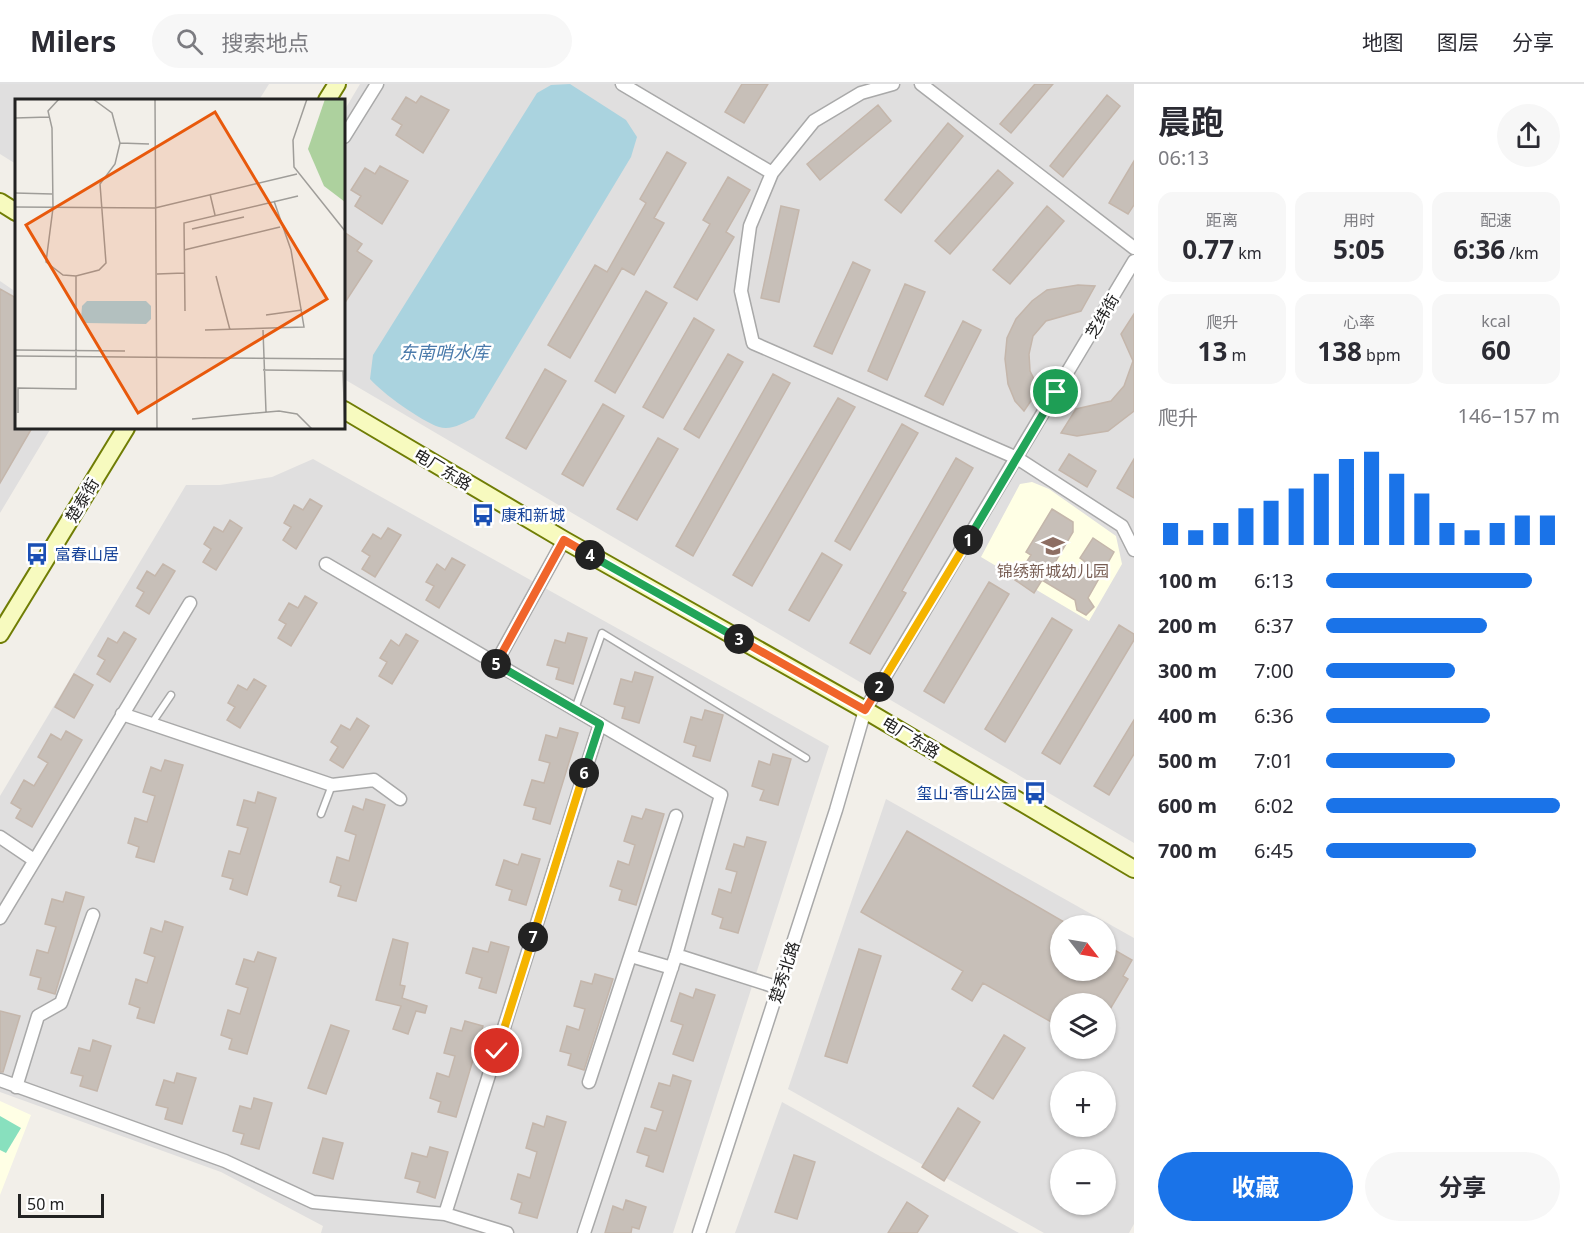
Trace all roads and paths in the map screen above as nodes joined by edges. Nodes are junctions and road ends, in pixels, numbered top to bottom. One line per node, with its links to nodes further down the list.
1 (337, 84): 6 (street)
2 (376, 84): 7 (street)
3 (622, 84): 8 (street)
4 (893, 84): 8 (street)
5 (921, 84): 11 (street)
6 (328, 99)
7 (345, 135)
8 (772, 173): 15 (street)
9 (0, 202): 10 (street)
10 (15, 211)
11 (1134, 249)
12 (1134, 261): 15 (street, 芝纬街)
13 (345, 411): 16 (street, 电厂东路)
14 (125, 429): 20 (street, 楚泰街)
15 (1017, 458): 17 (street); 24 (street, 芝纬街)
16 (564, 540): 21 (street); 24 (street, 电厂东路)
17 (1134, 550)
18 (326, 564): 21 (street)
19 (190, 603): 25 (street)
20 (0, 634)
21 (495, 663): 23 (street)
22 (171, 695): 26 (lane)
23 (575, 709): 27 (street); 28 (lane)
24 (865, 710): 35 (street, 电厂东路); 41 (street, 楚秀北路)
25 (123, 714): 26 (street); 34 (street)
26 (152, 724): 29 (street)
27 (600, 724): 38 (street); 45 (street)
28 (806, 758)
29 (332, 785): 30 (street); 31 (lane)
30 (400, 799)
31 (321, 814)
32 (676, 816): 39 (street)
33 (0, 837): 34 (street)
34 (34, 860): 37 (street)
35 (1134, 869)
36 (93, 915): 44 (street)
37 (0, 918)
38 (676, 955): 40 (street); 41 (street)
39 (631, 956): 40 (street); 43 (street)
40 (672, 968): 47 (street)
41 (779, 988): 48 (street, 楚秀北路)
42 (0, 1080): 44 (street)
43 (589, 1082)
44 (16, 1087): 45 (street)
45 (445, 1214): 46 (street)
46 (507, 1233)
47 (584, 1233)
48 (699, 1233)

